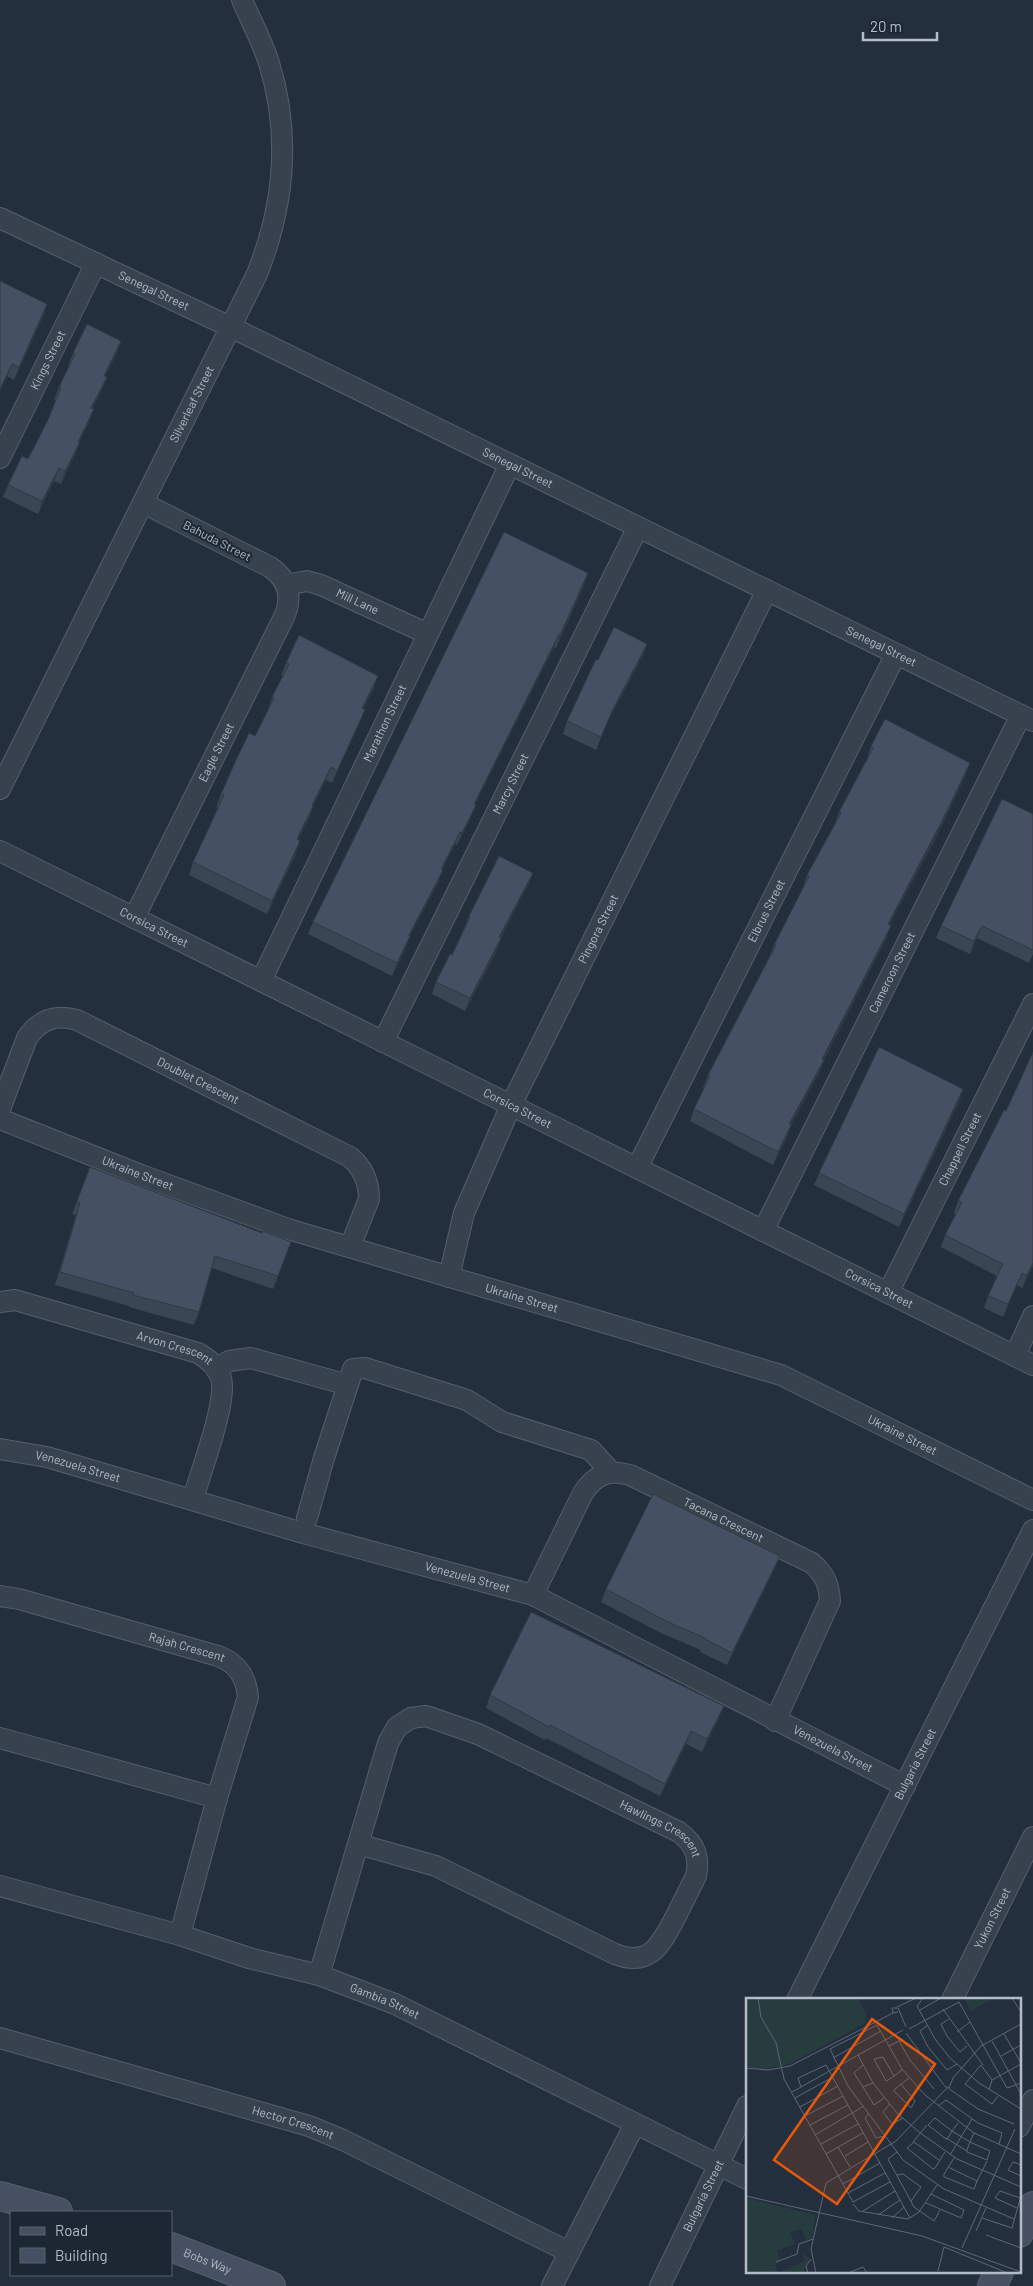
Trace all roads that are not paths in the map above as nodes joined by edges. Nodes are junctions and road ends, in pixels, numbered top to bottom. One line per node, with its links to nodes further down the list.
1 (242, 0): 4 (street, Silverleaf Street)
2 (0, 218): 3 (street, Senegal Street)
3 (96, 263): 4 (street, Senegal Street); 5 (street, Kings Street)
4 (230, 327): 6 (street, Senegal Street); 7 (street, Silverleaf Street)
5 (0, 458)
6 (510, 464): 8 (street, Senegal Street); 11 (street, Marathon Street)
7 (143, 503): 9 (street, Bahuda Street); 14 (street, Silverleaf Street)
8 (638, 527): 10 (street, Senegal Street); 19 (street, Marcy Street)
9 (286, 585): 11 (street, Mill Lane); 16 (street, Eagle Street)
10 (767, 590): 12 (street, Senegal Street); 20 (street, Pingora Street)
11 (428, 634): 17 (street, Marathon Street)
12 (896, 654): 13 (street, Senegal Street); 23 (street, Elbrus Street)
13 (1027, 718): 24 (street, Cameroon Street)
14 (0, 789)
15 (0, 852): 16 (street, Corsica Street)
16 (134, 918): 17 (street, Corsica Street)
17 (261, 981): 19 (street, Corsica Street)
18 (1033, 1004): 27 (street, Chappell Street)
19 (383, 1042): 20 (street, Corsica Street)
20 (511, 1105): 23 (street, Corsica Street); 26 (street, Pingora Street)
21 (0, 1109): 25 (street, Doublet Crescent)
22 (0, 1119): 25 (street, Ukraine Street)
23 (637, 1168): 24 (street, Corsica Street)
24 (763, 1231): 27 (street, Corsica Street)
25 (350, 1247): 26 (street, Ukraine Street)
26 (449, 1277): 37 (street, Ukraine Street)
27 (888, 1293): 30 (street, Corsica Street)
28 (0, 1302): 32 (street, Arvon Crescent)
29 (1033, 1316): 30 (street)
30 (1015, 1356): 31 (street, Corsica Street)
31 (1033, 1365)
32 (216, 1369): 33 (street); 36 (street, Arvon Crescent)
33 (348, 1385): 35 (street); 38 (street)
34 (0, 1449): 36 (street, Venezuela Street)
35 (611, 1472): 40 (street); 42 (street, Tacana Crescent)
36 (193, 1499): 40 (street, Venezuela Street)
37 (1033, 1500)
38 (308, 1518)
39 (1033, 1530): 44 (street, Bulgaria Street)
40 (533, 1595): 42 (street, Venezuela Street)
41 (0, 1596): 45 (street, Rajah Crescent)
42 (775, 1721): 44 (street, Venezuela Street)
43 (0, 1738): 45 (street)
44 (905, 1786): 51 (street, Bulgaria Street)
45 (217, 1798): 49 (street, Rajah Crescent)
46 (1033, 1837): 52 (street, Yukon Street)
47 (358, 1844): 47 (street, Hawlings Crescent); 50 (street, Hawlings Crescent)
48 (0, 1886): 49 (street, Gambia Street)
49 (180, 1935): 50 (street, Gambia Street)
50 (319, 1975): 56 (street, Gambia Street)
51 (798, 1998)
52 (953, 1998)
53 (0, 2038): 65 (street, Hector Crescent)
54 (1033, 2100): 57 (street)
55 (746, 2108): 58 (street, Bulgaria Street)
56 (635, 2124): 58 (street, Gambia Street); 65 (street)
57 (1020, 2125)
58 (719, 2165): 59 (street, Gambia Street); 69 (street, Bulgaria Street)
59 (746, 2178)
60 (0, 2196): 62 (street)
61 (1033, 2206): 63 (street)
62 (54, 2211)
63 (1020, 2231)
64 (172, 2247): 67 (street, Bobs Way)
65 (569, 2252): 68 (street)
66 (999, 2274): 70 (street)
67 (271, 2286)
68 (552, 2286)
69 (660, 2286)
70 (992, 2286)

